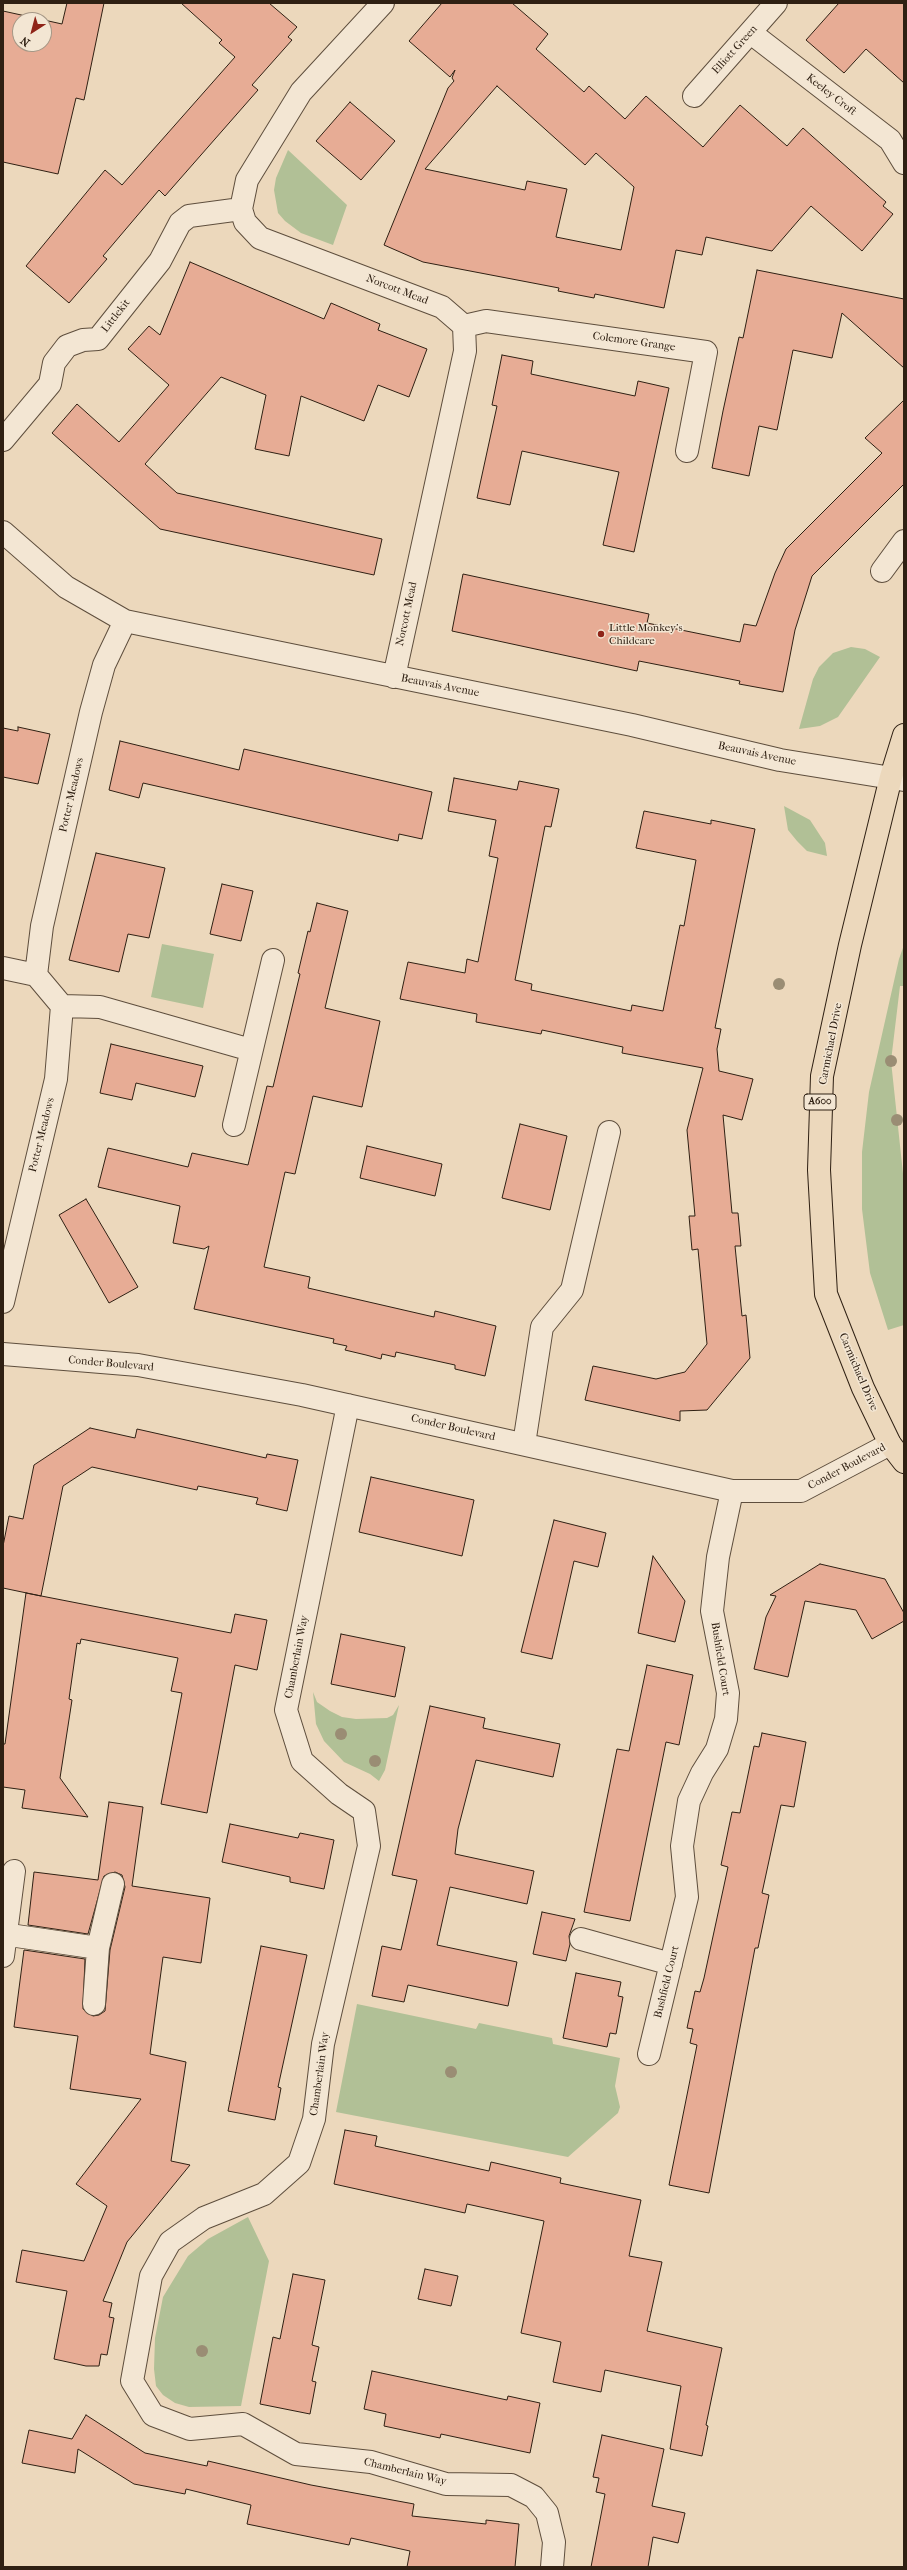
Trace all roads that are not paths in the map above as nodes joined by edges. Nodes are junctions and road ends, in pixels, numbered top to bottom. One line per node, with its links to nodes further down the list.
1 (383, 3): 6 (street)
2 (776, 3): 3 (street, Elliott Green)
3 (751, 33): 4 (street, Elliott Green); 5 (street, Keeley Croft)
4 (694, 96)
5 (904, 163)
6 (241, 210): 7 (street, Norcott Mead); 8 (street, Littlekit)
7 (464, 326): 9 (street, Colemore Grange); 14 (street, Norcott Mead)
8 (3, 440)
9 (687, 451)
10 (3, 532): 13 (street, Beauvais Avenue)
11 (904, 541): 12 (street)
12 (882, 571)
13 (125, 621): 14 (street, Beauvais Avenue); 19 (street, Potter Meadows)
14 (394, 677): 16 (street, Beauvais Avenue)
15 (904, 735): 16 (main road, Carmichael Drive / A600)
16 (897, 778): 28 (main road, Carmichael Drive / A600)
17 (273, 960): 21 (street)
18 (3, 968): 19 (street)
19 (36, 975): 20 (street)
20 (62, 1006): 21 (street); 24 (street, Potter Meadows)
21 (251, 1050): 22 (street)
22 (234, 1125)
23 (609, 1132): 27 (street)
24 (3, 1302)
25 (3, 1354): 26 (street, Conder Boulevard)
26 (348, 1405): 27 (street, Conder Boulevard); 40 (street, Chamberlain Way)
27 (524, 1444): 30 (street, Conder Boulevard)
28 (890, 1444): 29 (main road, Carmichael Drive / A600); 30 (street, Conder Boulevard)
29 (904, 1462)
30 (732, 1491): 37 (street, Bushfield Court)
31 (14, 1870): 33 (street)
32 (113, 1884): 35 (street)
33 (4, 1934): 35 (street); 36 (street)
34 (581, 1939): 37 (street)
35 (98, 1948): 38 (street)
36 (3, 1956)
37 (671, 1964): 39 (street, Bushfield Court)
38 (94, 2004)
39 (649, 2054)
40 (552, 2567)

